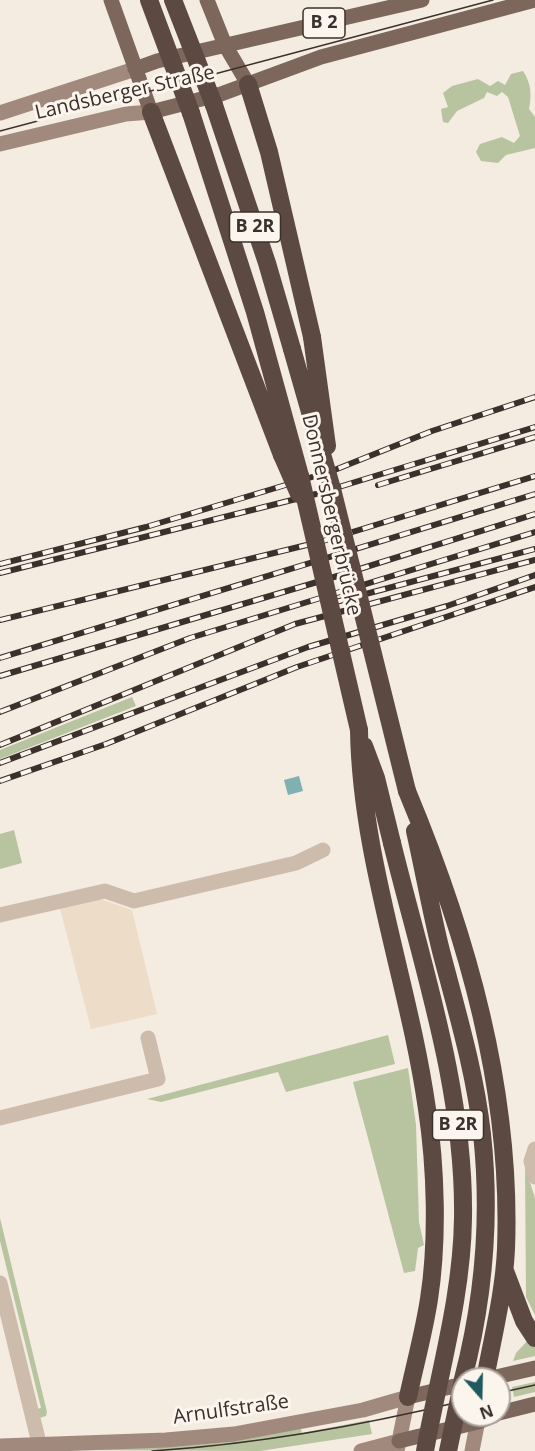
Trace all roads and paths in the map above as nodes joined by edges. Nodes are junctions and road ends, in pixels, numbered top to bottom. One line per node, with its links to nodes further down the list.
1 (111, 0): 8 (main road)
2 (149, 0): 14 (highway, Donnersbergerbrücke / B 2R, bridge)
3 (173, 0): 13 (highway, B 2R, bridge)
4 (207, 0): 7 (main road)
5 (422, 0): 7 (main road, Landsberger Straße / B 2)
6 (535, 0): 9 (main road, Landsberger Straße / B 2)
7 (225, 45): 8 (main road, Landsberger Straße); 9 (main road)
8 (135, 69): 10 (main road); 11 (main road, Landsberger Straße)
9 (248, 84): 10 (main road, Landsberger Straße / B 2); 13 (highway, bridge)
10 (151, 112): 12 (main road, Landsberger Straße); 14 (highway, bridge)
11 (0, 113)
12 (0, 144)
13 (332, 489): 16 (highway, Donnersbergerbrücke / B 2R, bridge)
14 (308, 514): 15 (highway, Donnersbergerbrücke / B 2R, bridge)
15 (358, 730): 31 (highway); 41 (highway, B 2R, bridge)
16 (407, 791): 23 (highway); 26 (highway, B 2R)
17 (323, 850): 18 (street)
18 (0, 915)
19 (148, 1038): 20 (street)
20 (0, 1118)
21 (535, 1149): 22 (street)
22 (535, 1178)
23 (504, 1268): 25 (highway); 27 (highway)
24 (0, 1283): 37 (street)
25 (535, 1338)
26 (466, 1367)
27 (488, 1367)
28 (535, 1368): 29 (main road)
29 (511, 1373)
30 (451, 1384): 31 (main road, Arnulfstraße)
31 (408, 1397): 37 (main road, Arnulfstraße); 39 (main road)
32 (535, 1404): 33 (main road)
33 (511, 1410)
34 (453, 1427): 42 (highway, B 2R, bridge)
35 (454, 1427): 39 (main road)
36 (476, 1427): 43 (main road)
37 (39, 1443): 38 (main road, Arnulfstraße)
38 (0, 1446)
39 (398, 1446): 40 (main road)
40 (361, 1451)
41 (425, 1451)
42 (448, 1451)
43 (472, 1451)

